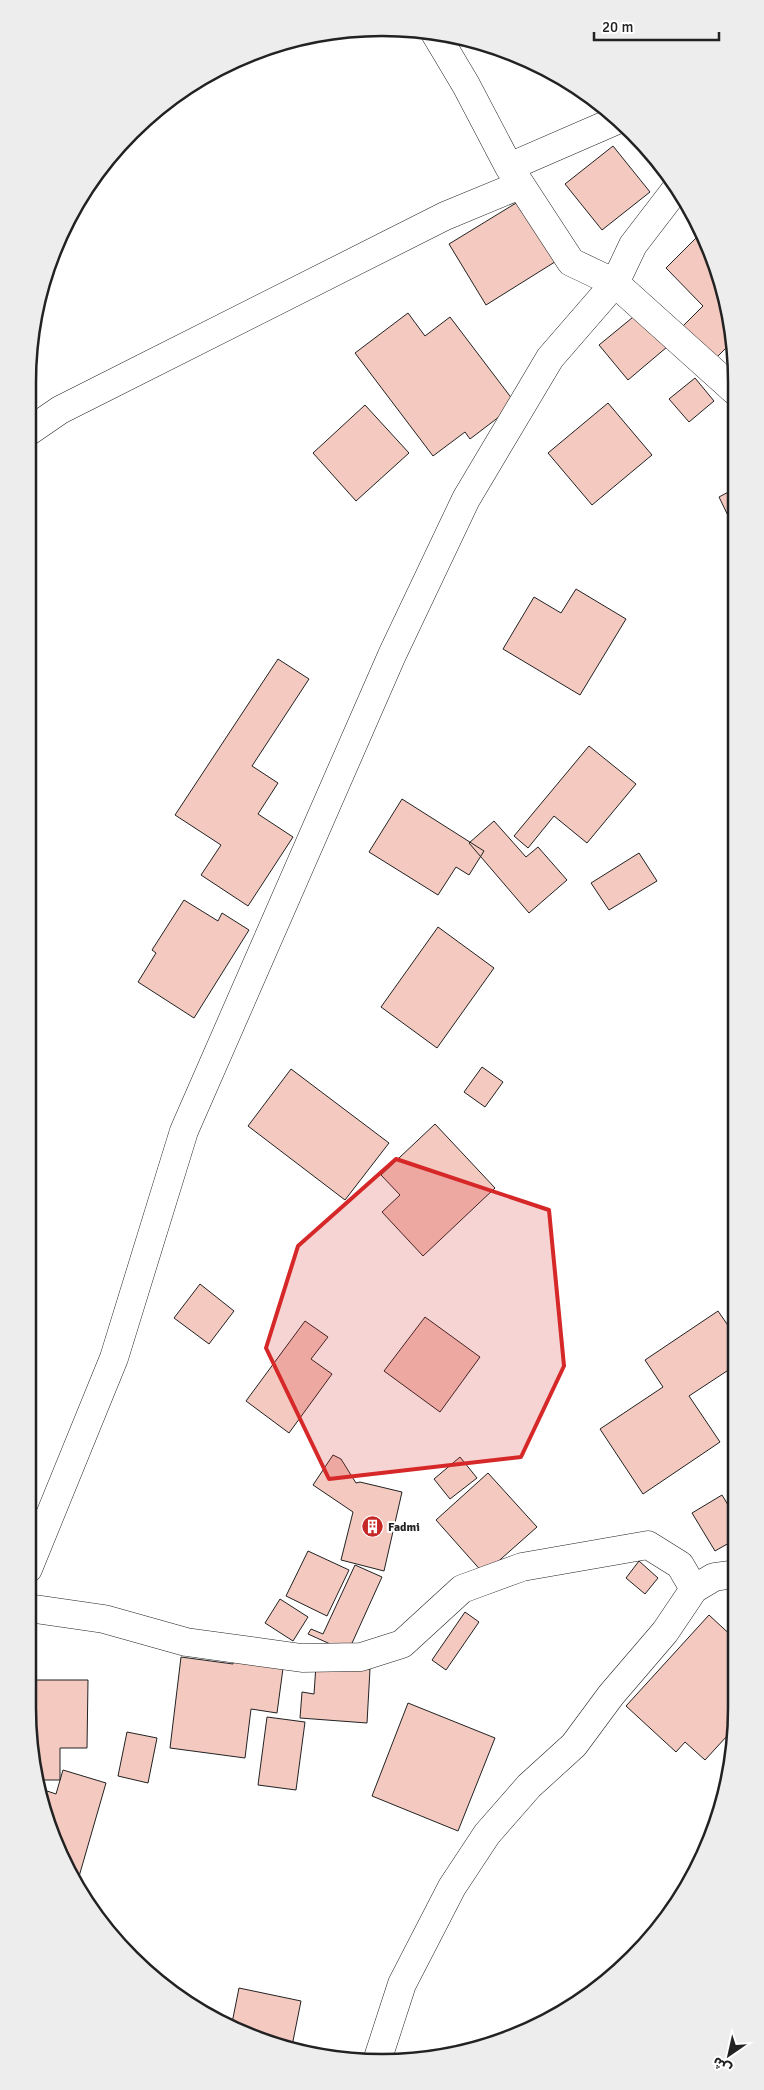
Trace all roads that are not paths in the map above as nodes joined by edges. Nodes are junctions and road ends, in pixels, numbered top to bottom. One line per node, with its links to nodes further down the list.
1 (440, 41): 3 (street)
2 (611, 123): 3 (street)
3 (515, 176): 5 (street); 7 (street)
4 (672, 195): 5 (street)
5 (615, 284): 6 (street); 8 (street)
6 (728, 385)
7 (36, 426)
8 (36, 1549)
9 (728, 1575): 10 (street)
10 (694, 1588): 11 (street); 12 (street)
11 (36, 1609)
12 (379, 2054)

